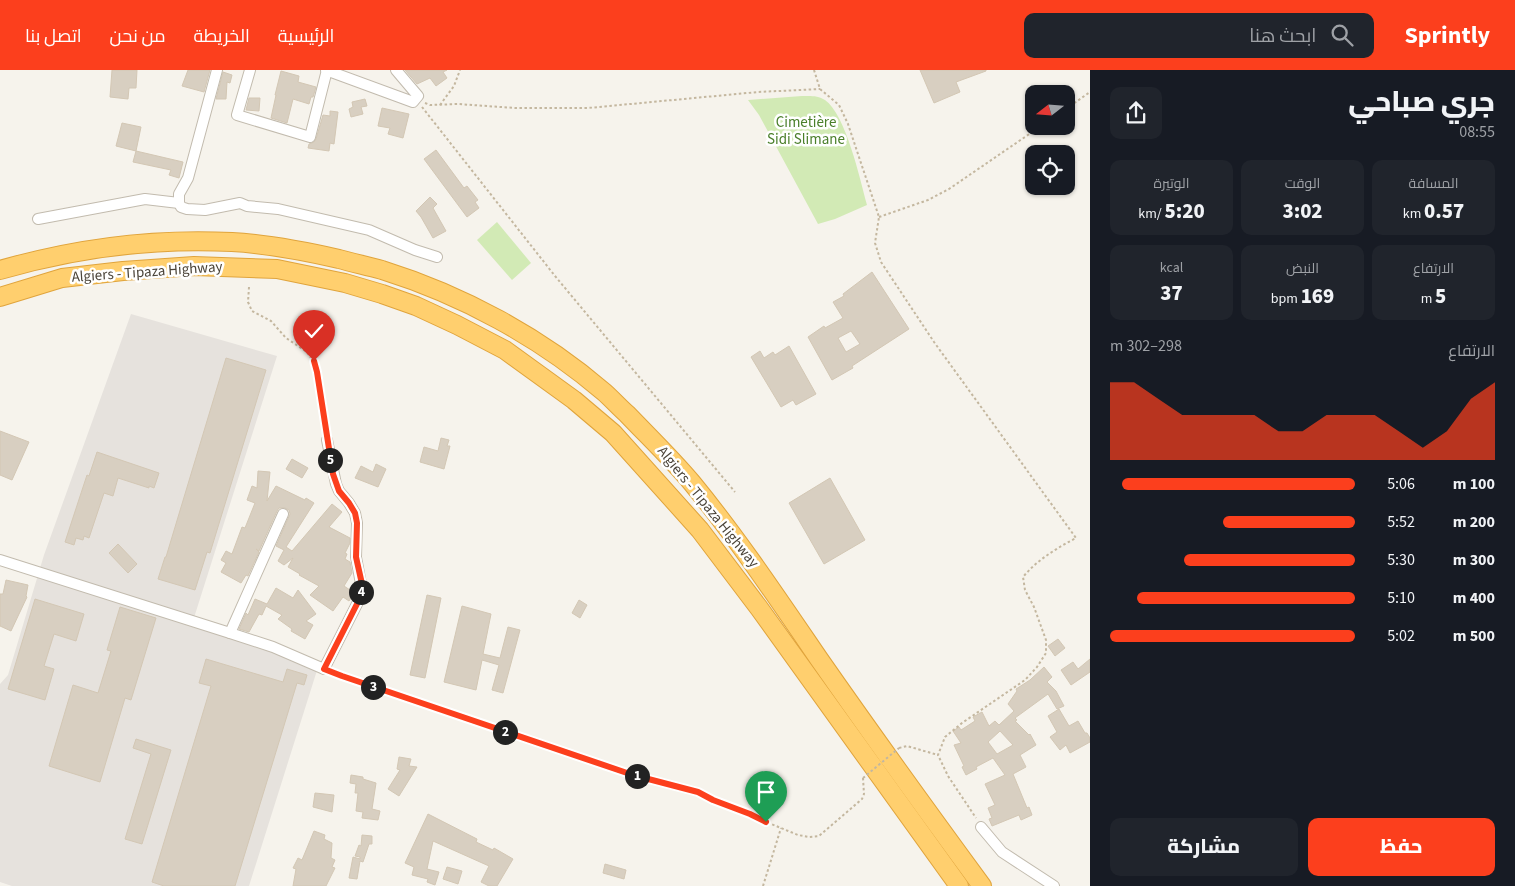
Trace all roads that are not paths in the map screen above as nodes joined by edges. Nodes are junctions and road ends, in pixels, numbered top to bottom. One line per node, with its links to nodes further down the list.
1 (217, 70): 5 (street)
2 (250, 70): 3 (street)
3 (327, 70): 4 (street)
4 (396, 70)
5 (179, 204): 6 (street); 7 (street)
6 (38, 219)
7 (437, 257)
8 (0, 270): 16 (highway, Algiers - Tipaza Highway)
9 (0, 297): 15 (highway, Algiers - Tipaza Highway)
10 (327, 440): 13 (street)
11 (283, 514): 13 (street)
12 (0, 560): 13 (street)
13 (230, 633)
14 (981, 827): 17 (street)
15 (960, 886)
16 (982, 886)
17 (1054, 886)

